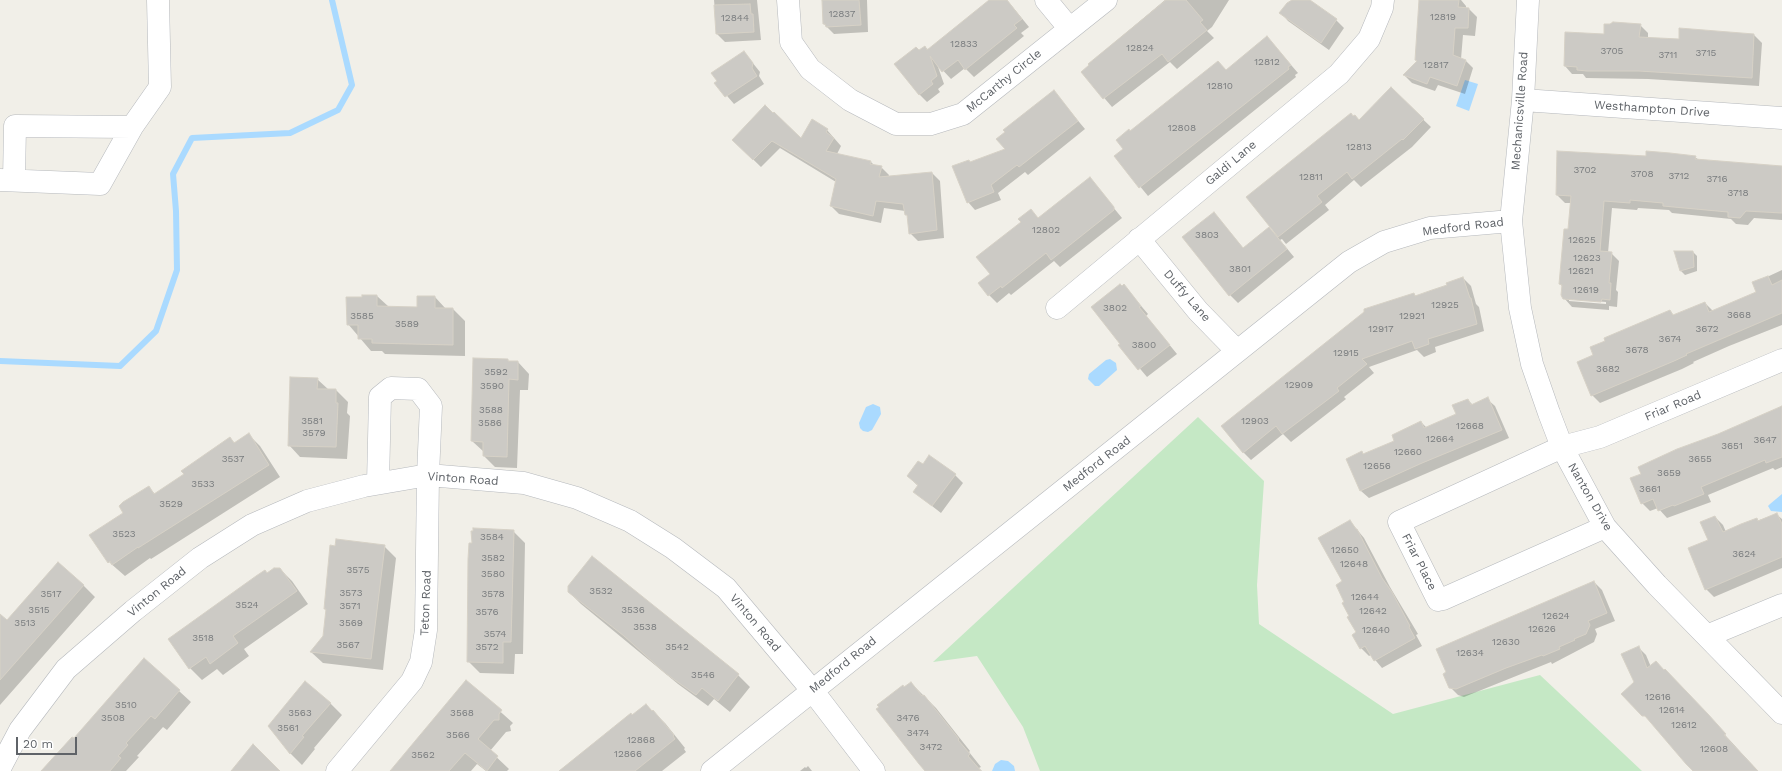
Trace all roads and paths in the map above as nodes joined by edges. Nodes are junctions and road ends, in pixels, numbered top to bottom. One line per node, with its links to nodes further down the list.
1 (158, 0): 10 (street)
2 (788, 0): 7 (street, McCarthy Circle)
3 (1046, 0): 7 (street)
4 (1106, 0): 7 (street, McCarthy Circle)
5 (1383, 0): 13 (street, Galdi Lane)
6 (1528, 0): 8 (street, Mechanicsville Road)
7 (1069, 28)
8 (1523, 100): 9 (street, Westhampton Drive); 12 (street, Mechanicsville Road)
9 (1782, 118)
10 (132, 127): 11 (street); 11 (street)
11 (7, 180)
12 (1511, 221): 15 (street, Medford Road); 17 (street, Nanton Drive)
13 (1139, 239): 14 (street, Galdi Lane); 15 (street, Duffy Lane)
14 (1057, 308)
15 (1237, 351): 23 (street, Medford Road)
16 (1782, 360): 17 (street, Friar Road)
17 (1562, 448): 20 (street, Nanton Drive); 20 (street, Friar Place)
18 (428, 475): 19 (street, Vinton Road); 19 (street, Teton Road); 23 (street, Vinton Road); 26 (street, Teton Road)
19 (378, 483): 25 (street, Vinton Road)
20 (1605, 527): 22 (street, Nanton Drive)
21 (1782, 605): 22 (street)
22 (1707, 636): 24 (street, Nanton Drive)
23 (812, 690): 27 (street, Medford Road); 28 (street, Vinton Road)
24 (1782, 713)
25 (0, 768)
26 (337, 771)
27 (712, 771)
28 (874, 771)

